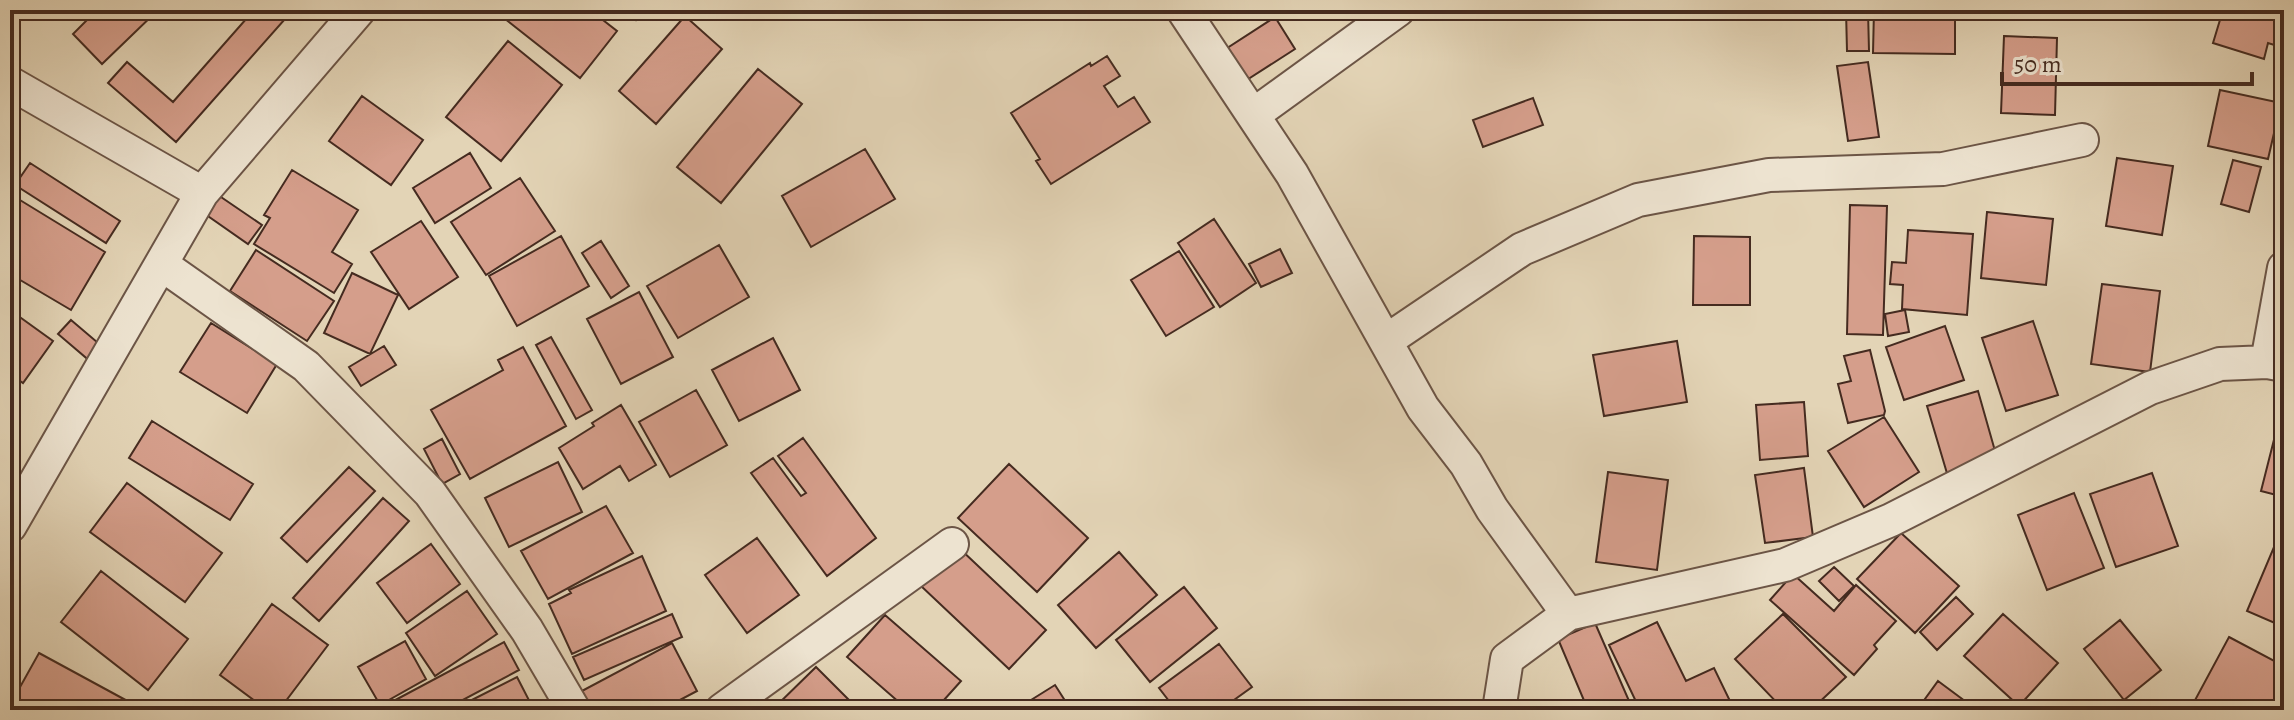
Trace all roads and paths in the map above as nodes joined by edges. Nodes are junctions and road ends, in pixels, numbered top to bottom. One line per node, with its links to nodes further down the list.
1 (359, 10): 7 (street)
2 (1183, 10): 5 (street)
3 (1398, 10): 5 (street)
4 (10, 83): 7 (street)
5 (1253, 115): 10 (street)
6 (2082, 140): 10 (street)
7 (202, 193): 8 (street)
8 (161, 264): 12 (street); 15 (street)
9 (2284, 268): 11 (street)
10 (1386, 341): 14 (street)
11 (2275, 363): 14 (street)
12 (10, 526)
13 (952, 544): 16 (street)
14 (1568, 614): 17 (street)
15 (574, 710)
16 (722, 710)
17 (1499, 710)

